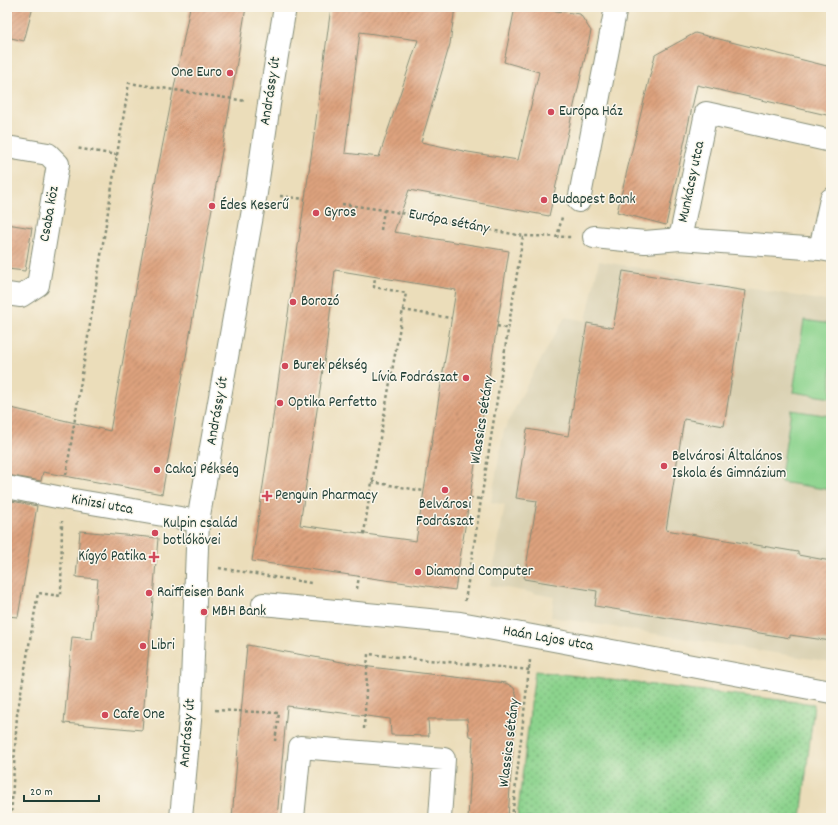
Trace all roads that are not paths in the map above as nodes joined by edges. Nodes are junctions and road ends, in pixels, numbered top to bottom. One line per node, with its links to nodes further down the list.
1 (285, 7): 12 (street, Andrássy út)
2 (616, 7): 6 (street)
3 (831, 141): 8 (street, Munkácsy utca)
4 (7, 147): 10 (street, Csaba köz)
5 (831, 199): 9 (street, Munkácsy utca)
6 (579, 201)
7 (594, 237): 8 (street)
8 (680, 239): 9 (street, Munkácsy utca)
9 (825, 250)
10 (7, 294)
11 (7, 486): 12 (street, Kinizsi utca)
12 (198, 522): 15 (street, Andrássy út)
13 (263, 604): 14 (street, Haán Lajos utca)
14 (831, 692)
15 (180, 818)
16 (293, 818): 17 (street)
17 (440, 818)

